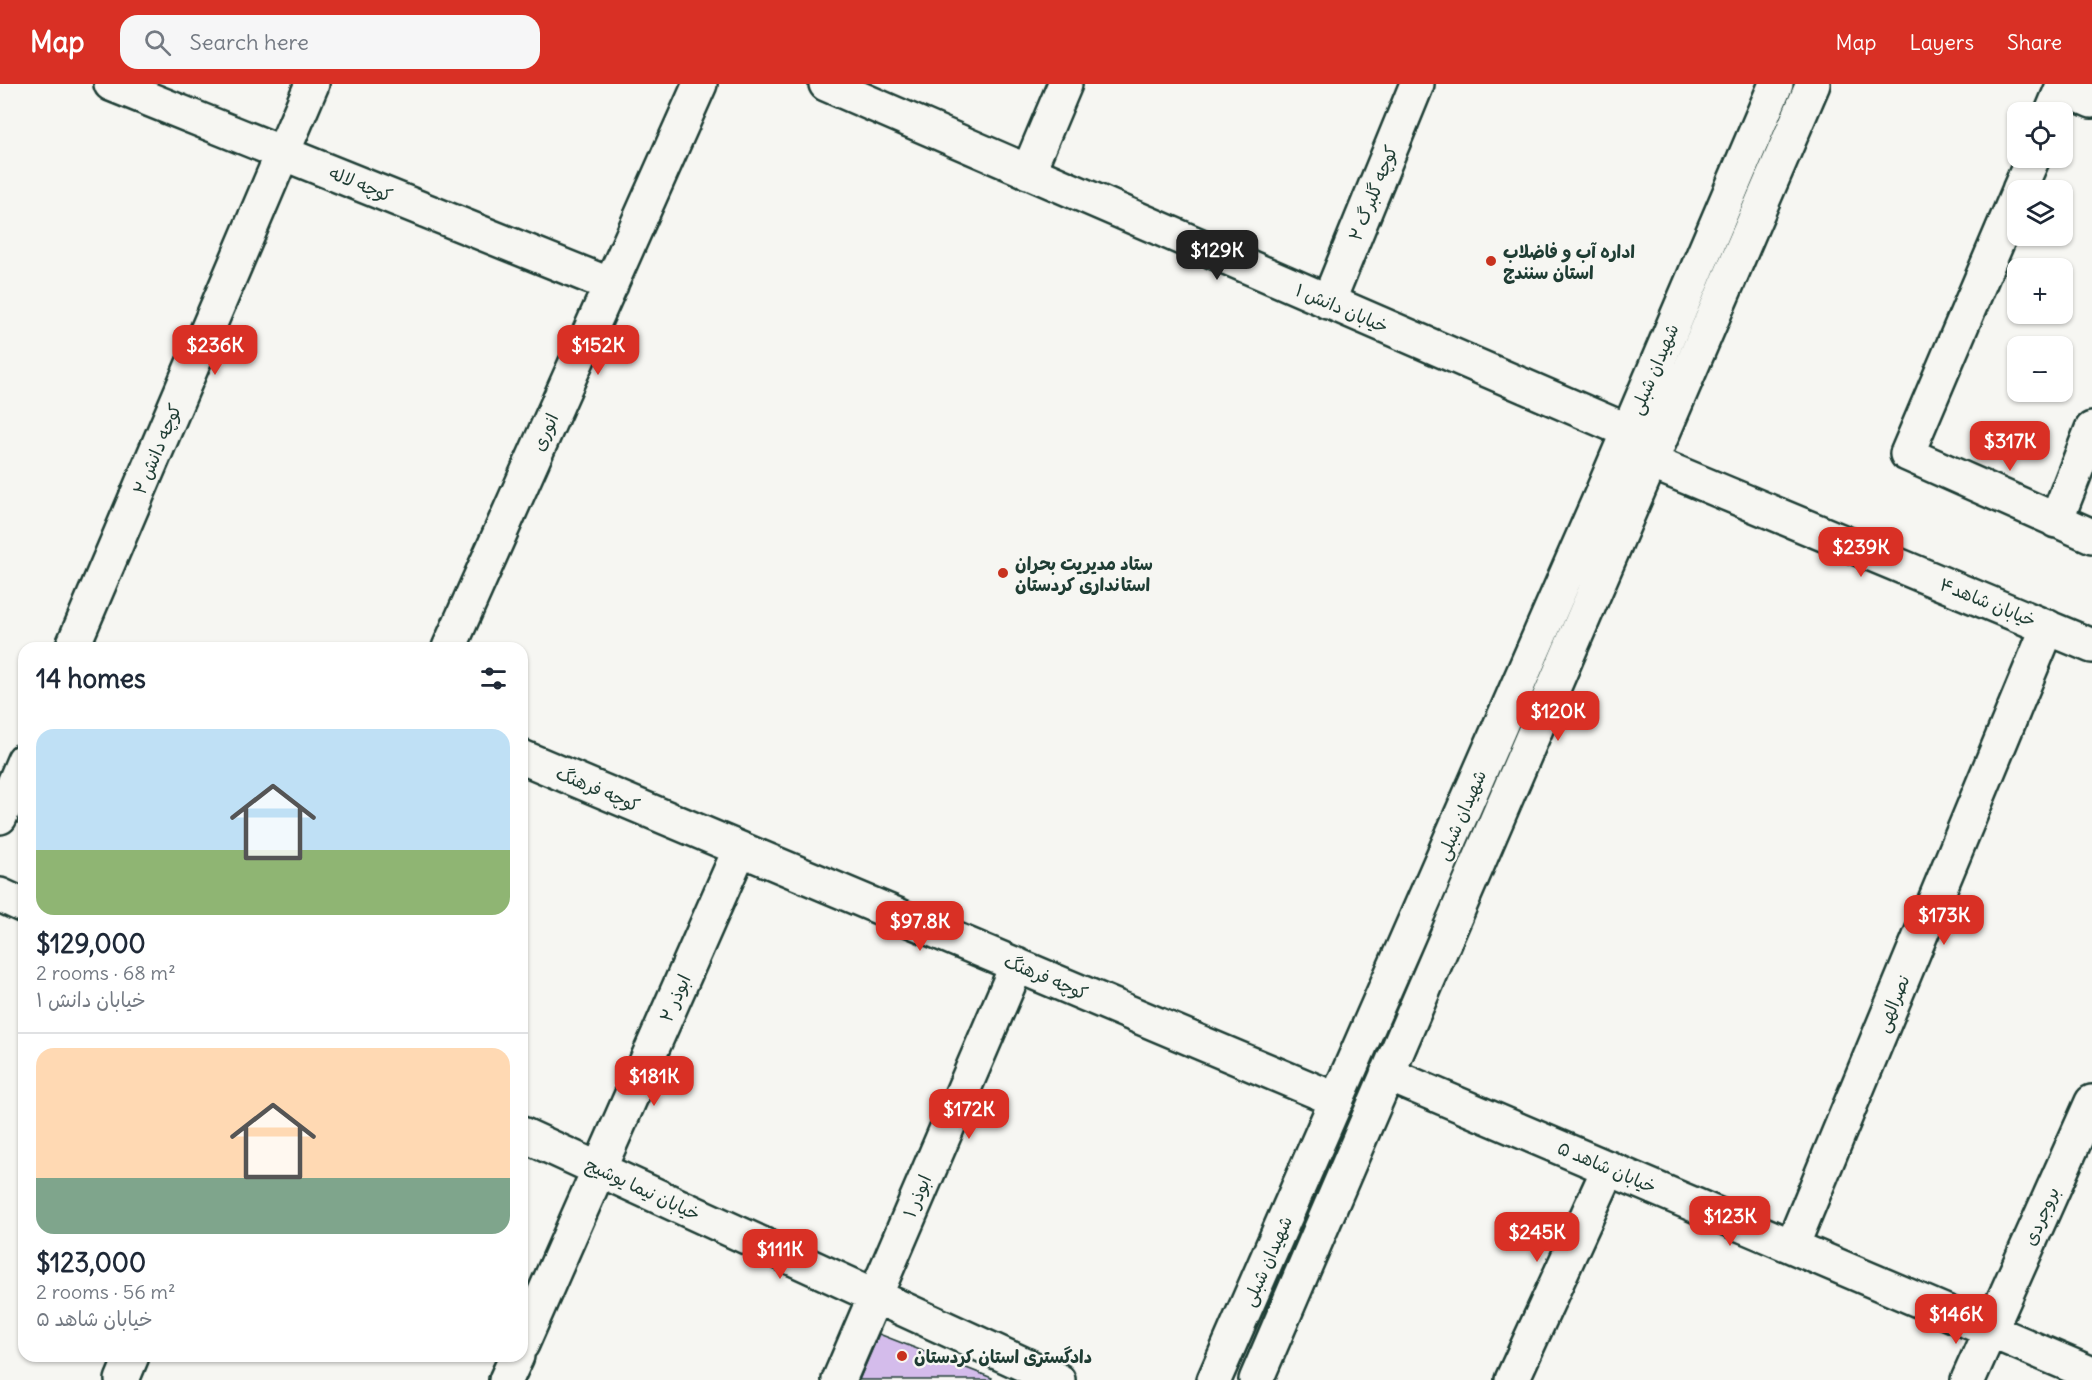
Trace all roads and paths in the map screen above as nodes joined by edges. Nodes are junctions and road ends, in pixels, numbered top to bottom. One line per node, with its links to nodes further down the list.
1 (111, 84): 11 (street, کوچه لاله)
2 (312, 84): 11 (street, کوچه دانش ۲)
3 (700, 84): 14 (street, انوری)
4 (826, 84): 12 (street, خیابان دانش ۱)
5 (1065, 84): 12 (street)
6 (1417, 84): 15 (street, کوچه گلبرگ ۲)
7 (1776, 84): 17 (street, شهیدان شبلی)
8 (1813, 84): 18 (street, شهیدان شبلی)
9 (2092, 101): 10 (street)
10 (2056, 102)
11 (283, 153): 14 (street, کوچه لاله); 22 (street, کوچه دانش ۲)
12 (1028, 172): 15 (street, خیابان دانش ۱)
13 (2007, 218): 19 (street)
14 (610, 285): 23 (street, انوری)
15 (1328, 302): 17 (street, خیابان دانش ۱)
16 (2092, 429): 19 (street)
17 (1628, 431): 33 (street, شهیدان شبلی)
18 (1651, 462): 21 (street, خیابان شاهد۴); 32 (street, شهیدان شبلی)
19 (2056, 521): 20 (street)
20 (2092, 536)
21 (2048, 627): 24 (street, خیابان شاهد۴); 38 (street, نصرالهی)
22 (75, 642)
23 (452, 642)
24 (2092, 646)
25 (528, 760): 28 (street, کوچه فرهنگ)
26 (18, 774): 27 (street)
27 (0, 817)
28 (740, 849): 31 (street, کوچه فرهنگ); 37 (street, ابوذر ۲)
29 (0, 895): 30 (street)
30 (18, 903)
31 (1017, 965): 33 (street, کوچه فرهنگ); 39 (street, ابوذر ۱)
32 (1387, 1074): 36 (street, خیابان شاهد ۵); 50 (street, شهیدان شبلی)
33 (1337, 1100): 49 (street, شهیدان شبلی)
34 (2092, 1102): 41 (street, بروجردی)
35 (528, 1137): 37 (street, خیابان نیما یوشیج)
36 (1609, 1168): 38 (street, خیابان شاهد ۵); 51 (street)
37 (599, 1169): 39 (street, خیابان نیما یوشیج); 40 (street, ابوذر ۲)
38 (1792, 1246): 41 (street, خیابان شاهد ۵)
39 (874, 1296): 47 (street, ابوذر ۱); 48 (street, خیابان نیما یوشیج)
40 (528, 1330)
41 (1990, 1330): 44 (street, خیابان شاهد ۵); 52 (street, بروجردی)
42 (130, 1362): 45 (street)
43 (514, 1362): 46 (street)
44 (2092, 1374)
45 (122, 1380)
46 (506, 1380)
47 (839, 1380)
48 (1058, 1380)
49 (1214, 1380)
50 (1256, 1380)
51 (1512, 1380)
52 (1968, 1380)

